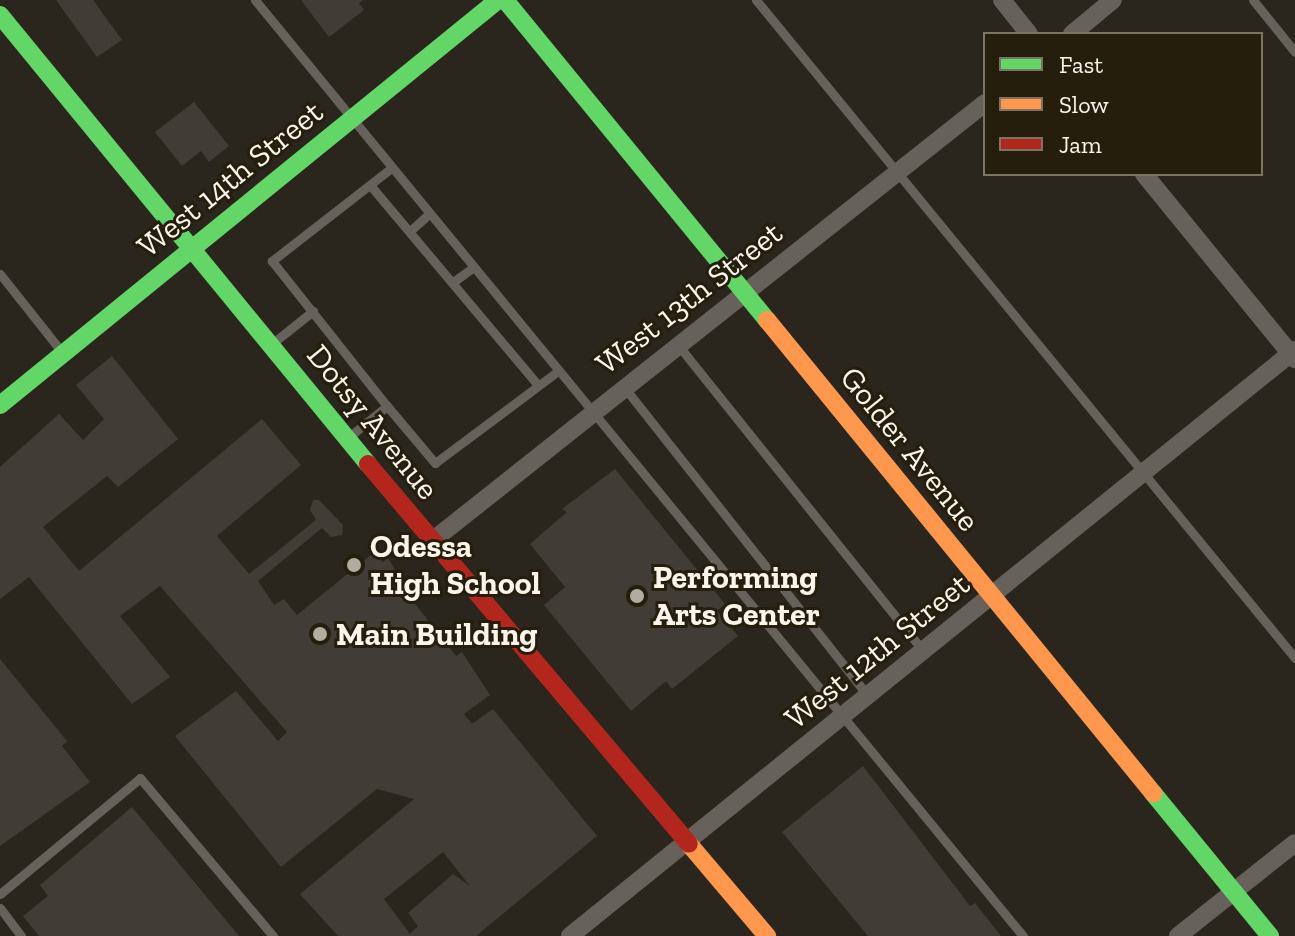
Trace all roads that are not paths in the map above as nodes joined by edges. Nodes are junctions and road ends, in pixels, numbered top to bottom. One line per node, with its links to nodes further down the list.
1 (255, 0): 13 (lane)
2 (498, 0): 13 (street, West 14th Street)
3 (505, 0): 24 (street, Golder Avenue)
4 (756, 0): 15 (lane)
5 (1002, 0): 9 (street)
6 (1113, 0): 10 (street)
7 (1253, 0): 11 (lane)
8 (0, 15): 20 (street, Dotsy Avenue)
9 (1027, 32)
10 (1074, 32)
11 (1295, 52)
12 (983, 105): 15 (street, West 13th Street)
13 (351, 118): 14 (lane); 20 (street, West 14th Street)
14 (390, 169): 17 (lane); 18 (lane)
15 (896, 173): 24 (street, West 13th Street); 39 (lane)
16 (1146, 176): 31 (street)
17 (370, 185): 19 (lane); 25 (lane)
18 (428, 215): 19 (lane); 21 (lane)
19 (410, 231): 23 (lane)
20 (192, 248): 28 (street, Dotsy Avenue); 30 (street, West 14th Street)
21 (471, 269): 23 (lane); 26 (lane)
22 (0, 274): 30 (lane)
23 (453, 282): 27 (lane)
24 (744, 293): 29 (street, West 13th Street); 41 (street, Golder Avenue)
25 (313, 311): 28 (lane); 36 (lane)
26 (506, 312): 27 (lane); 32 (lane)
27 (490, 327): 33 (lane)
28 (271, 344): 38 (street, Dotsy Avenue)
29 (678, 345): 34 (street, West 13th Street); 42 (lane)
30 (63, 354): 35 (street, West 14th Street)
31 (1294, 354): 39 (street, West 12th Street)
32 (558, 371): 33 (lane); 37 (lane)
33 (538, 385): 36 (lane)
34 (624, 387): 37 (street, West 13th Street); 44 (lane)
35 (0, 405)
36 (387, 406): 38 (lane)
37 (592, 413): 40 (street, West 13th Street); 45 (lane)
38 (348, 438): 40 (street, Dotsy Avenue)
39 (1144, 474): 41 (street, West 12th Street); 43 (lane)
40 (432, 541): 46 (street, Dotsy Avenue)
41 (993, 597): 42 (street, West 12th Street); 48 (street, Golder Avenue)
42 (923, 651): 44 (street, West 12th Street)
43 (1295, 658)
44 (867, 695): 45 (street, West 12th Street)
45 (842, 718): 46 (street, West 12th Street); 55 (lane)
46 (689, 840): 53 (street, West 12th Street); 54 (street, Dotsy Avenue)
47 (1295, 843): 48 (street)
48 (1234, 892): 56 (street); 57 (street, Golder Avenue)
49 (0, 894): 52 (lane)
50 (0, 908): 51 (lane)
51 (21, 936)
52 (273, 936)
53 (570, 936)
54 (767, 936)
55 (1023, 936)
56 (1178, 936)
57 (1270, 936)

